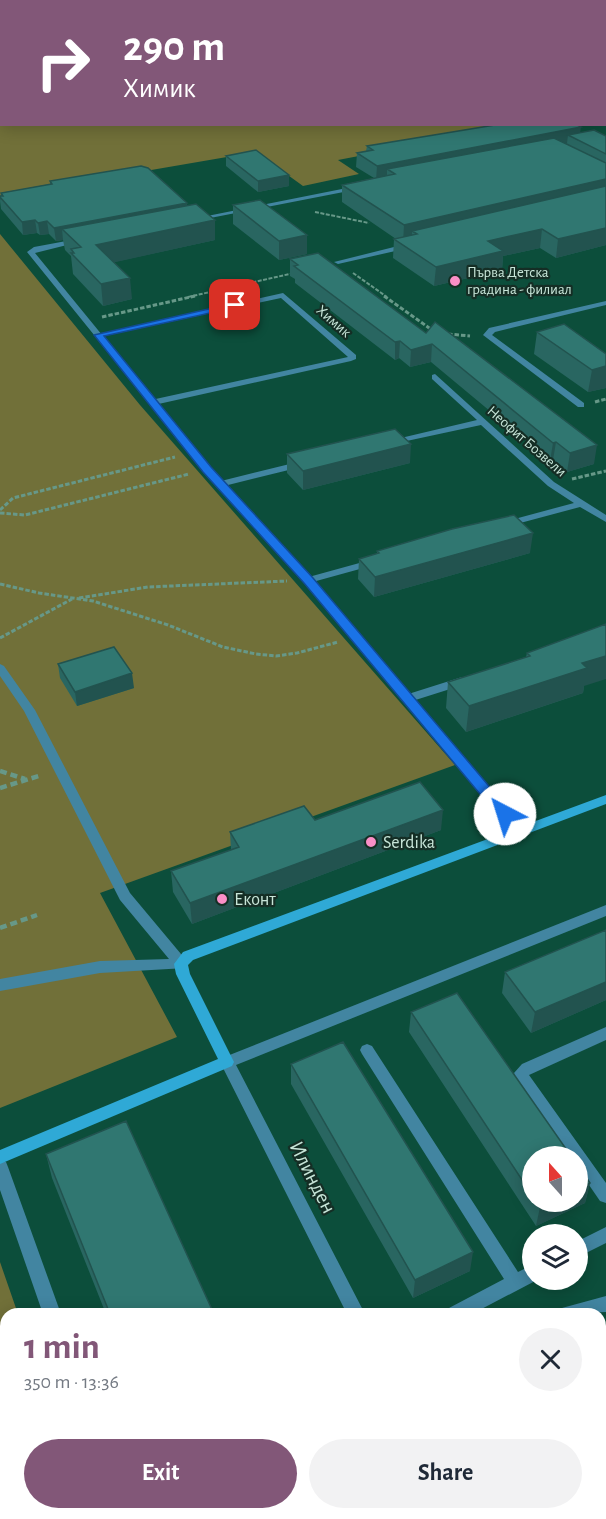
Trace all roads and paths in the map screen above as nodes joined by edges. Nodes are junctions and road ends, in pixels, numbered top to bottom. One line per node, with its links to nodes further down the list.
1 (370, 185): 2 (street)
2 (290, 200): 3 (street); 4 (path)
3 (190, 220)
4 (369, 223)
5 (88, 239): 9 (street)
6 (419, 243): 7 (street)
7 (338, 262): 9 (path); 10 (path)
8 (606, 303): 13 (street)
9 (87, 320): 12 (street)
10 (436, 331)
11 (445, 334): 13 (path)
12 (99, 335): 15 (street); 15 (street, Химик)
13 (488, 335): 16 (street)
14 (435, 377): 17 (street, Неофит Бозвели)
15 (154, 402): 19 (street)
16 (581, 405)
17 (481, 422): 18 (street); 24 (street, Неофит Бозвели)
18 (382, 445)
19 (193, 452): 21 (street); 26 (path)
20 (313, 462): 23 (street)
21 (207, 469): 23 (street); 26 (path)
22 (606, 471): 24 (path)
23 (220, 484): 30 (street)
24 (551, 484): 25 (street, Неофит Бозвели)
25 (583, 502): 27 (street, Неофит Бозвели); 28 (street)
26 (0, 511)
27 (606, 519)
28 (491, 528)
29 (389, 557): 30 (street)
30 (309, 580): 32 (path); 33 (street)
31 (0, 584): 32 (path)
32 (74, 599): 33 (path); 34 (path)
33 (356, 637): 37 (street)
34 (0, 638)
35 (0, 668): 38 (street)
36 (473, 677): 37 (street)
37 (406, 699): 43 (street)
38 (60, 769): 40 (path); 47 (street)
39 (0, 771): 40 (path)
40 (27, 780): 41 (path)
41 (0, 788)
42 (606, 799): 43 (street)
43 (519, 831): 47 (street)
44 (606, 910): 51 (street)
45 (37, 915): 46 (path)
46 (0, 927)
47 (181, 964): 48 (street); 51 (street)
48 (0, 985)
49 (606, 1033): 54 (street)
50 (368, 1050): 58 (street)
51 (227, 1062): 52 (street); 61 (street, Илинден)
52 (0, 1157)
53 (0, 1167): 60 (street)
54 (606, 1196)
55 (606, 1235): 56 (street)
56 (588, 1245)
57 (522, 1278): 58 (street)
58 (515, 1282): 62 (street)
59 (606, 1304): 63 (street)
60 (50, 1308)
61 (353, 1308)
62 (466, 1308)
63 (591, 1308)

